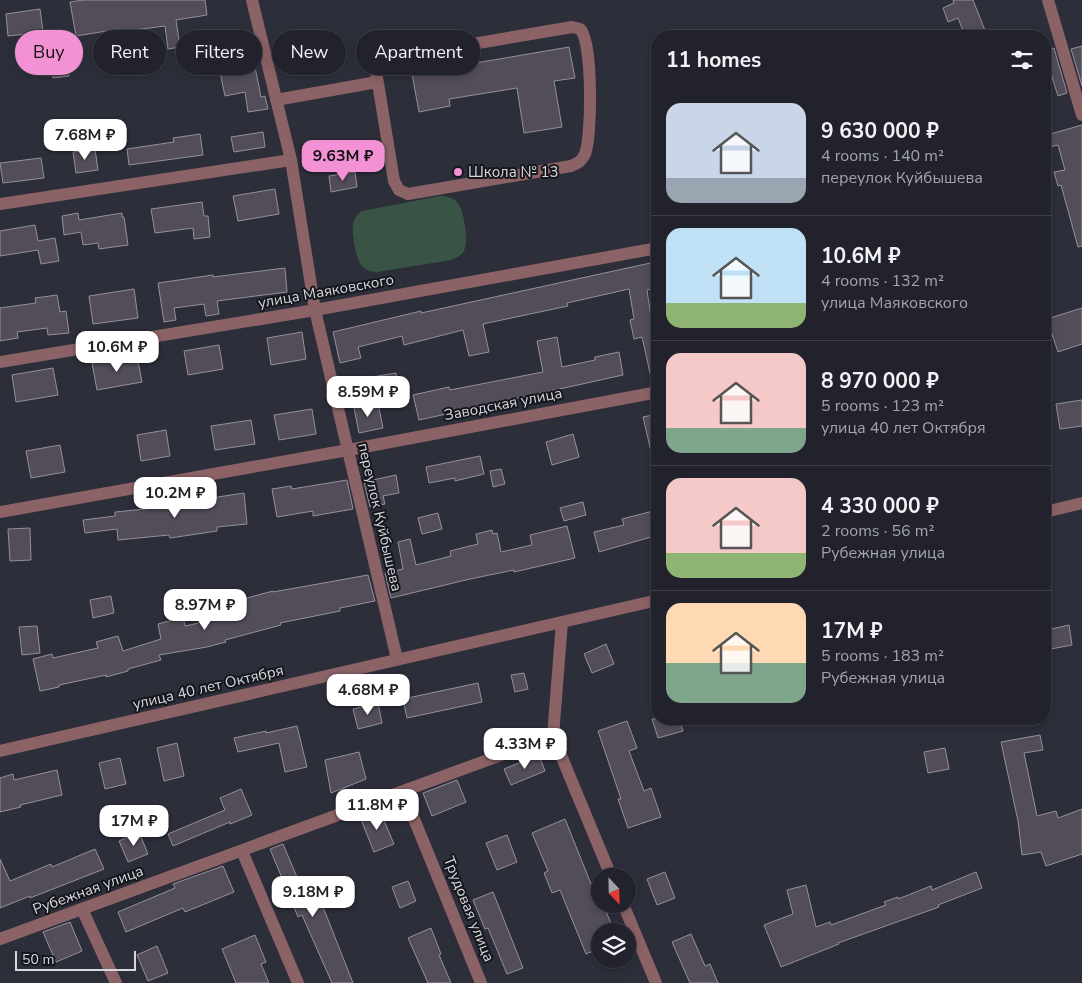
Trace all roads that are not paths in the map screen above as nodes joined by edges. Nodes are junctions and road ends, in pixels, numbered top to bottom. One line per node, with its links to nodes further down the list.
1 (252, 0): 4 (street, переулок Куйбышева)
2 (1048, 0): 5 (street)
3 (377, 82): 3 (street); 4 (street)
4 (276, 100): 6 (street, переулок Куйбышева)
5 (1082, 115)
6 (291, 160): 7 (street); 9 (street, переулок Куйбышева)
7 (0, 204)
8 (651, 249): 9 (street, улица Маяковского)
9 (316, 310): 10 (street, улица Маяковского); 12 (street, переулок Куйбышева)
10 (0, 362)
11 (651, 393): 12 (street, Заводская улица)
12 (348, 450): 15 (street, Заводская улица); 18 (street, переулок Куйбышева)
13 (1082, 503): 14 (street)
14 (1051, 511)
15 (0, 512)
16 (651, 602): 17 (street, улица 40 лет Октября)
17 (562, 622): 18 (street, улица 40 лет Октября); 19 (street)
18 (397, 660): 20 (street, улица 40 лет Октября)
19 (553, 736): 21 (street, Рубежная улица); 23 (street)
20 (0, 751)
21 (403, 792): 22 (street, Рубежная улица); 29 (street, Трудовая улица)
22 (242, 851): 24 (street, Рубежная улица); 28 (street)
23 (608, 868)
24 (82, 909): 26 (street, Рубежная улица); 27 (street)
25 (627, 913): 30 (street)
26 (0, 939)
27 (116, 983)
28 (298, 983)
29 (481, 983)
30 (656, 983)

